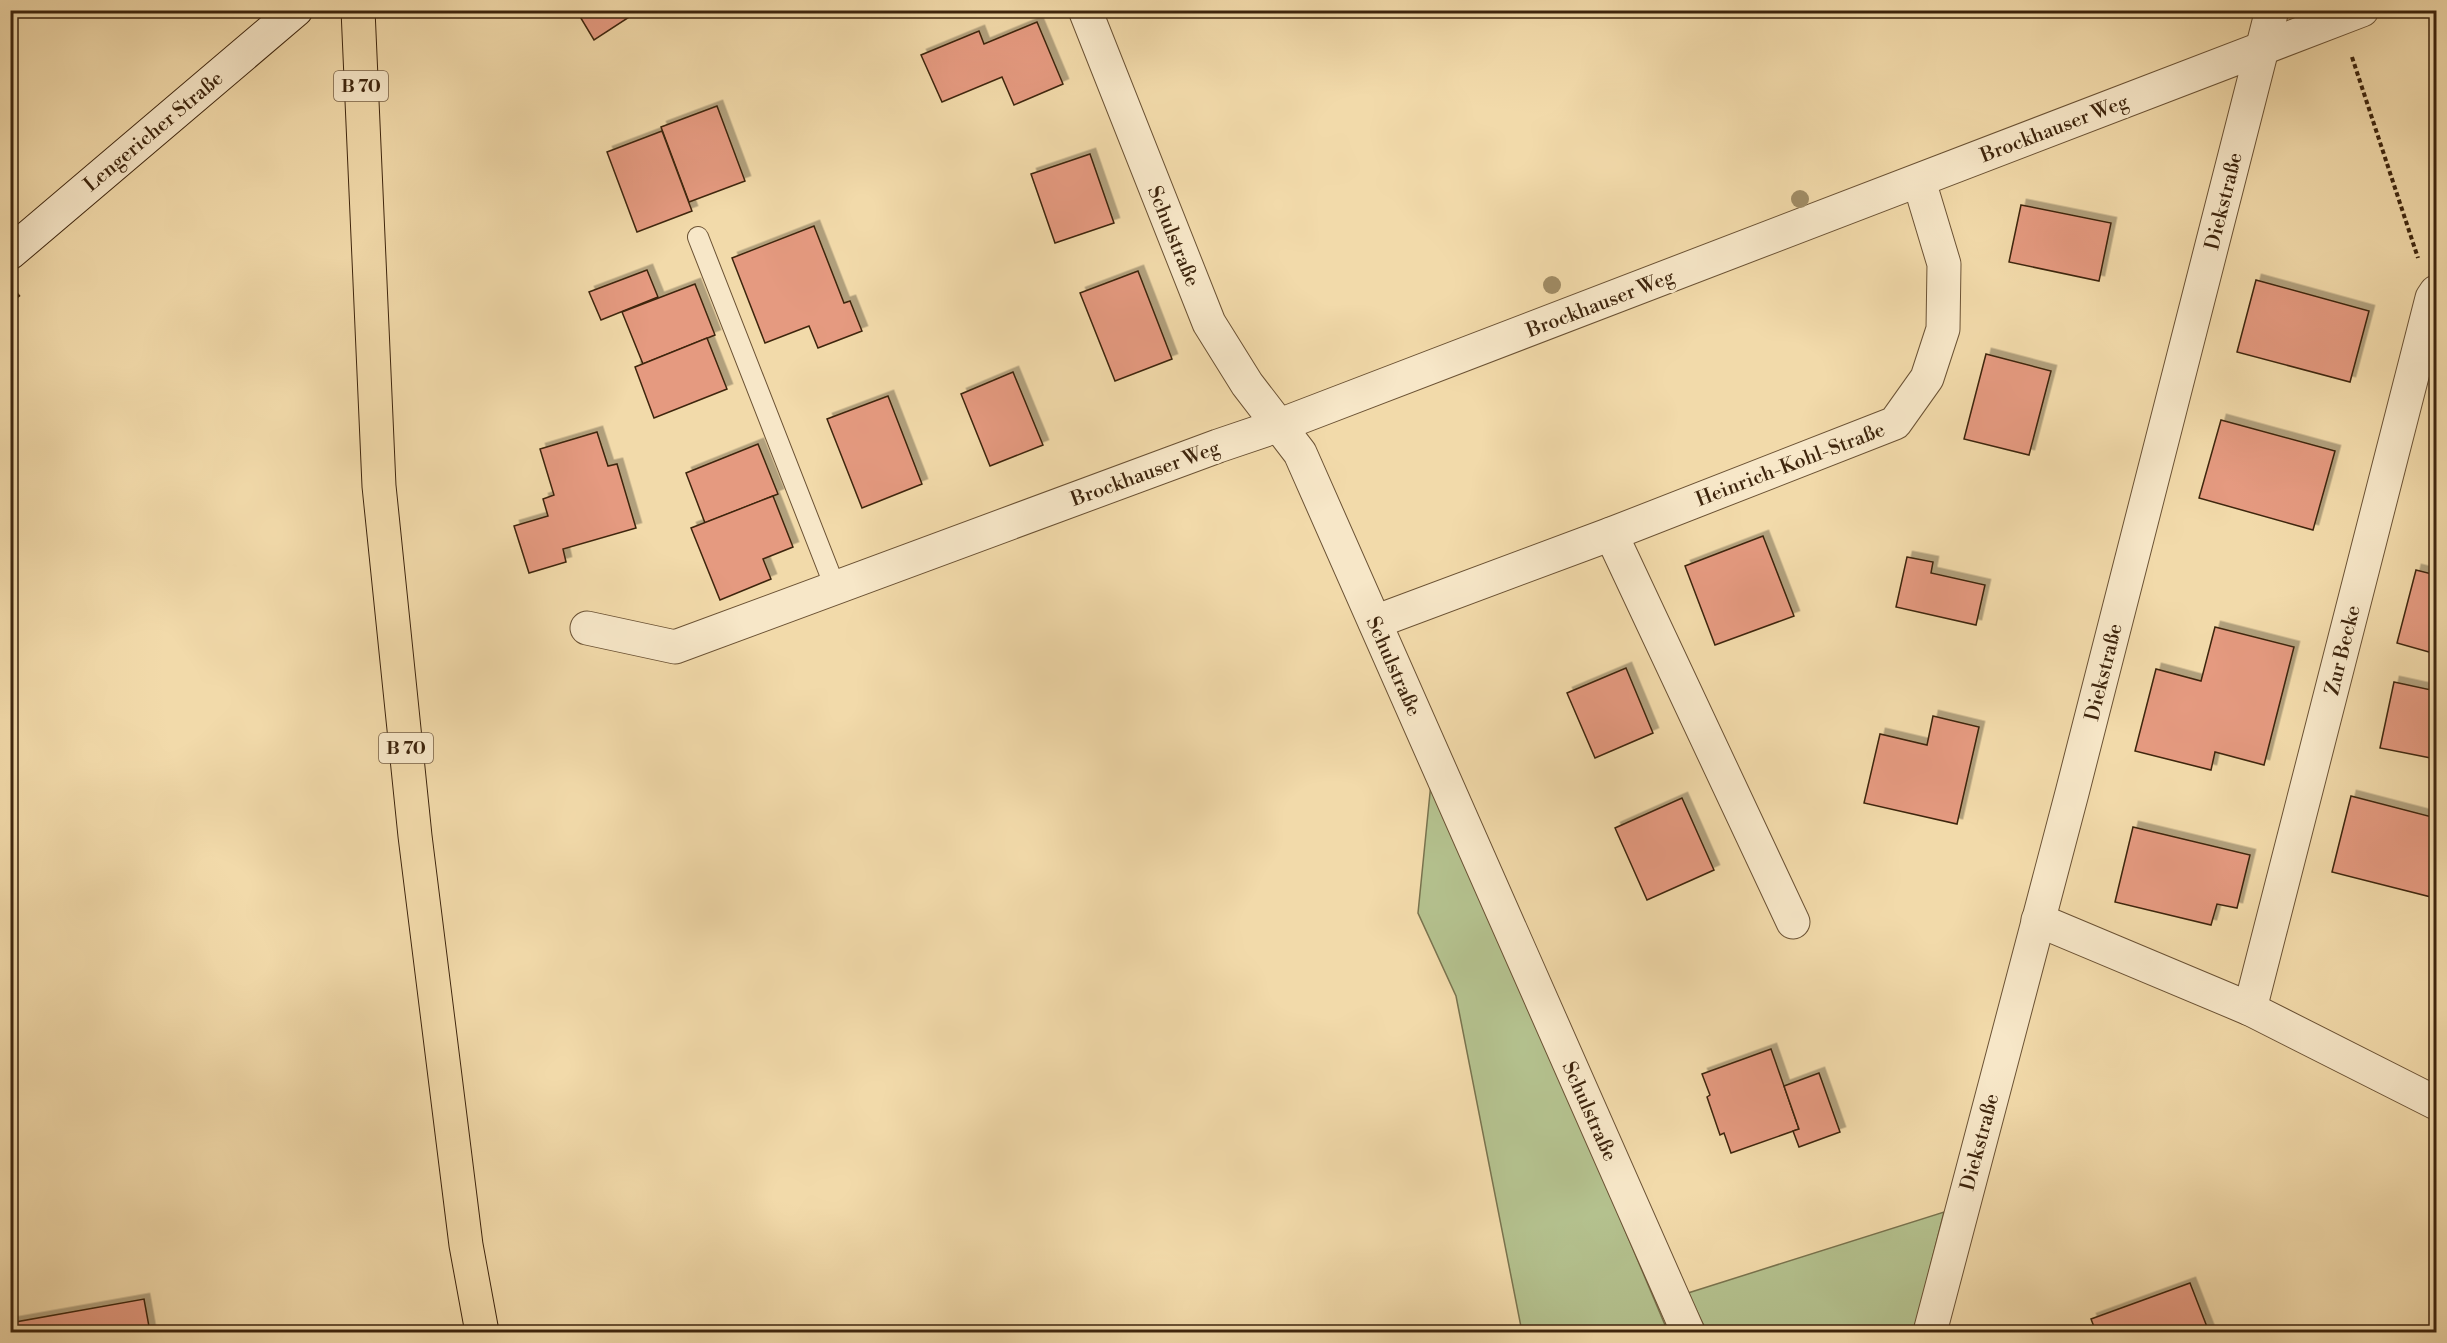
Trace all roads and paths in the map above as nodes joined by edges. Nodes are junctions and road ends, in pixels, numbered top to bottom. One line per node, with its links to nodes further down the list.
1 (296, 10): 9 (street, Lengericher Straße)
2 (358, 10): 20 (main road, B 70)
3 (1085, 10): 11 (street, Schulstraße)
4 (2272, 10): 6 (street, Diekstraße)
5 (2351, 15): 6 (street, Brockhauser Weg); 10 (path)
6 (2262, 47): 7 (street, Brockhauser Weg); 16 (street, Diekstraße)
7 (1919, 181): 11 (street, Brockhauser Weg); 12 (street, Heinrich-Kohl-Straße)
8 (698, 237): 13 (lane)
9 (10, 253)
10 (2434, 295): 18 (street, Zur Becke)
11 (1280, 425): 13 (street, Brockhauser Weg); 14 (street, Schulstraße)
12 (1611, 534): 14 (street, Heinrich-Kohl-Straße); 17 (street)
13 (836, 587): 15 (street, Brockhauser Weg)
14 (1374, 622): 21 (street, Schulstraße)
15 (587, 628)
16 (2038, 920): 18 (street); 22 (street, Diekstraße)
17 (1793, 922)
18 (2250, 1009): 19 (street)
19 (2436, 1104)
20 (482, 1332)
21 (1688, 1332)
22 (1930, 1332)

